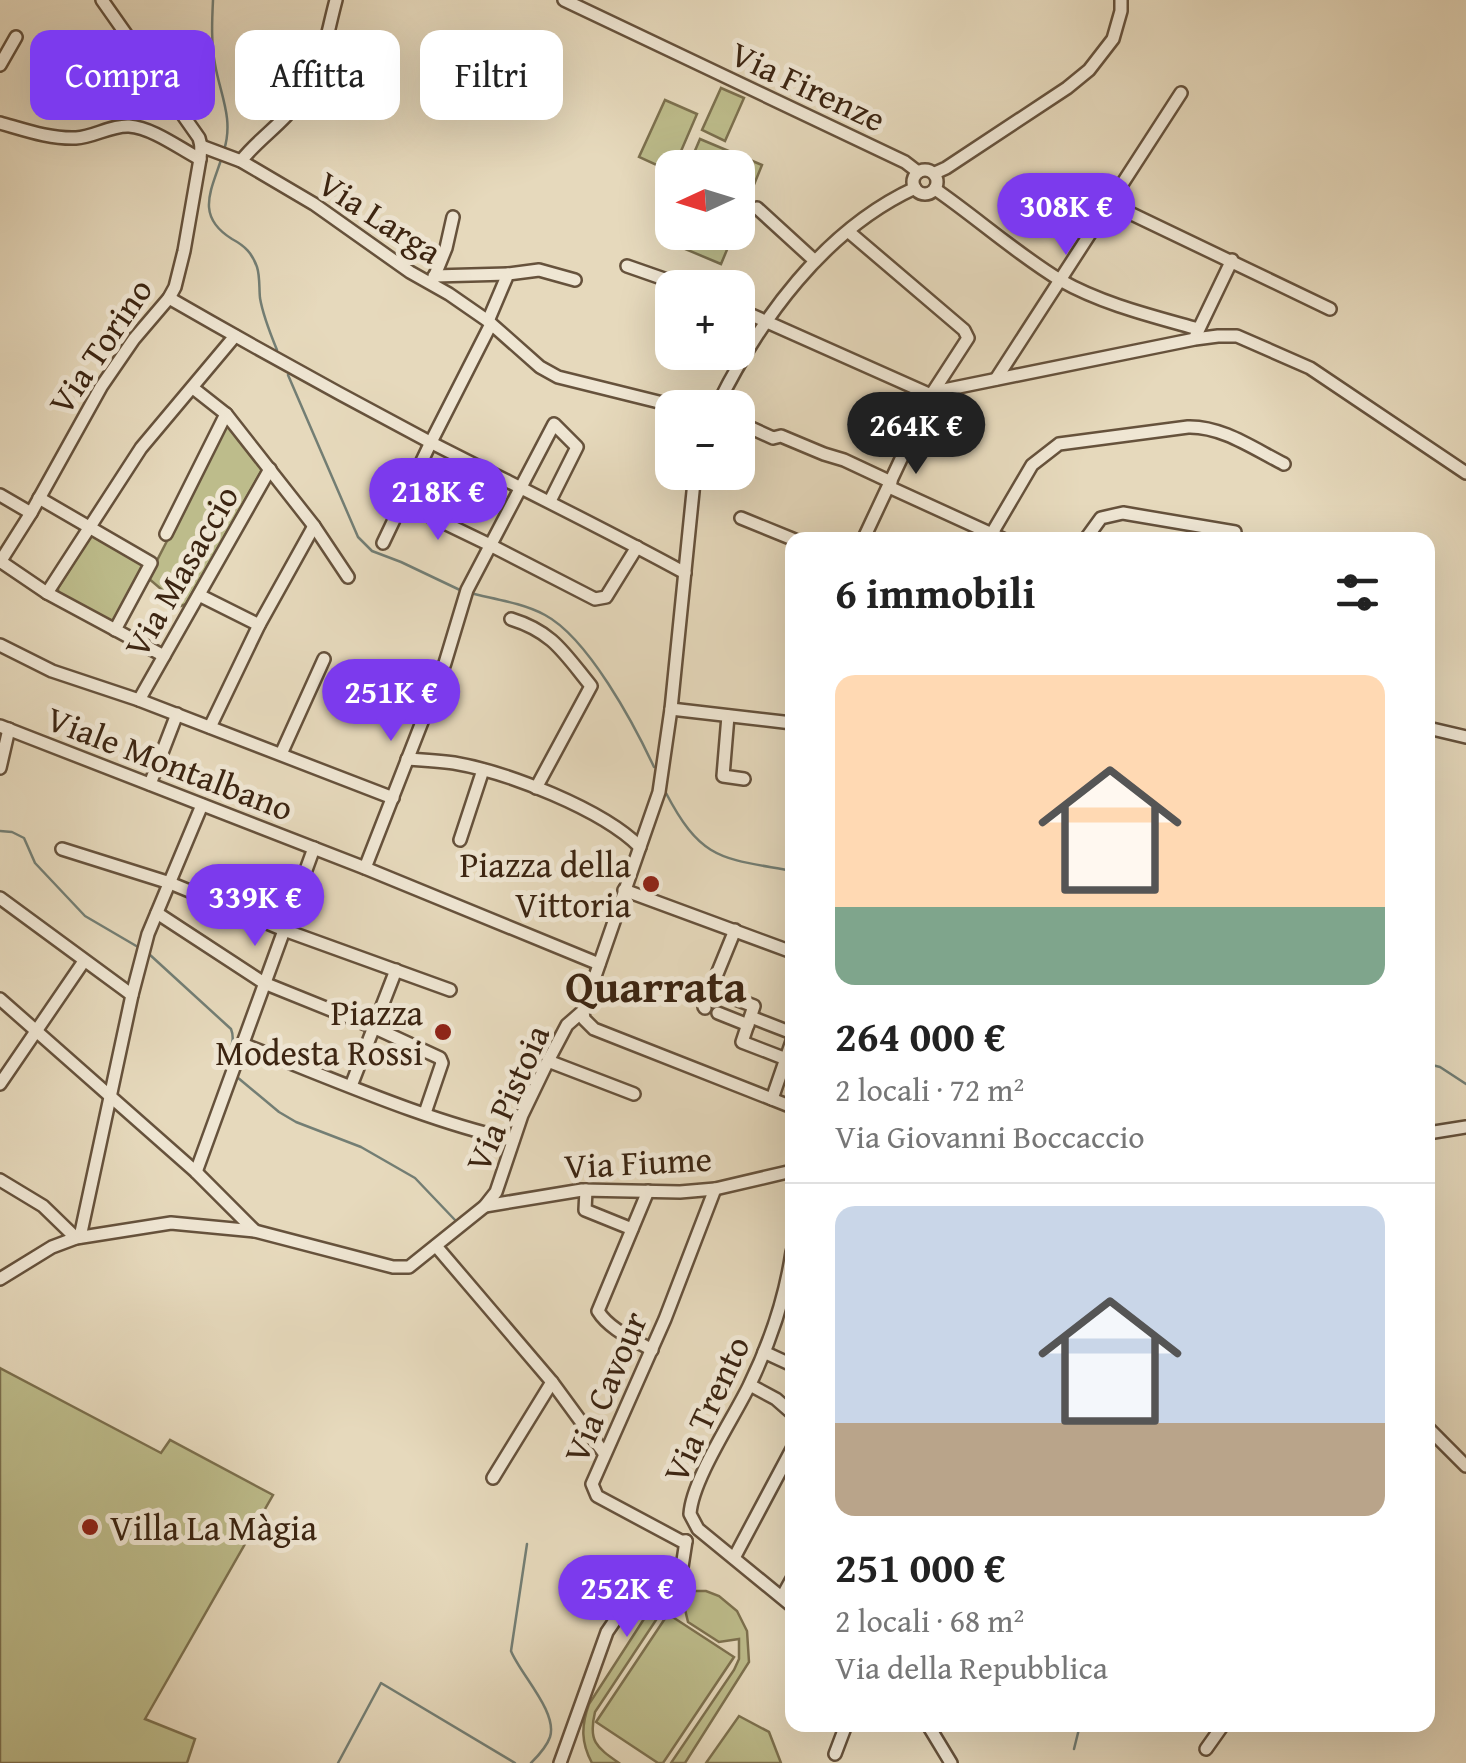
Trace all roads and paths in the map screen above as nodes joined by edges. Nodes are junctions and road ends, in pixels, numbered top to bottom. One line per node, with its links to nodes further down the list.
1 (102, 0): 9 (street)
2 (336, 0): 12 (street)
3 (564, 0): 13 (street, Via Firenze)
4 (1121, 0): 14 (street)
5 (16, 37): 6 (street)
6 (0, 65)
7 (1181, 94): 17 (street)
8 (0, 122): 10 (street, Via Larga)
9 (192, 127): 10 (street); 11 (street)
10 (177, 147): 11 (street, Via Larga)
11 (200, 153): 12 (street, Via Larga); 29 (street, Via Torino)
12 (242, 161): 26 (street, Via Larga)
13 (918, 172): 14 (street); 15 (street)
14 (935, 174): 16 (street)
15 (915, 188): 16 (street); 20 (street)
16 (935, 189): 28 (street)
17 (1111, 204): 21 (street); 28 (street)
18 (757, 208): 22 (street)
19 (453, 217): 26 (street)
20 (849, 232): 22 (street); 39 (street)
21 (1232, 260): 30 (street); 34 (street)
22 (815, 261): 33 (street)
23 (626, 266): 25 (street)
24 (508, 274): 26 (street); 27 (street); 32 (street)
25 (655, 276)
26 (433, 280): 32 (street, Via Larga)
27 (575, 280)
28 (1060, 280): 34 (street); 36 (street)
29 (168, 298): 35 (street); 51 (street, Via Torino)
30 (1330, 309)
31 (755, 317): 33 (street)
32 (489, 322): 40 (street, Via Larga); 43 (street)
33 (765, 322): 38 (street); 39 (street)
34 (1197, 334): 36 (street); 46 (street)
35 (235, 336): 37 (street); 43 (street)
36 (996, 379): 39 (street)
37 (193, 388): 41 (street); 56 (street)
38 (724, 390)
39 (931, 396): 47 (street)
40 (655, 401)
41 (226, 414): 45 (street); 63 (street)
42 (755, 430): 47 (street)
43 (430, 442): 48 (street); 53 (street)
44 (1284, 464): 60 (street)
45 (270, 470): 57 (street); 72 (street, Via Masaccio)
46 (1466, 473)
47 (890, 484): 58 (street); 59 (street)
48 (520, 486): 52 (street); 52 (street); 66 (street)
49 (693, 490): 69 (street, Via Pistoia)
50 (0, 495): 54 (street)
51 (39, 498): 54 (street, Via Torino); 56 (street)
52 (550, 501): 67 (street)
53 (403, 504): 65 (street); 66 (street)
54 (30, 514): 68 (street, Via Torino)
55 (741, 518): 64 (street)
56 (90, 526): 71 (street); 75 (street)
57 (314, 526): 70 (street); 74 (street)
58 (868, 532)
59 (981, 532)
60 (993, 532)
61 (1091, 532): 62 (street)
62 (1236, 532)
63 (166, 534)
64 (785, 536)
65 (383, 544)
66 (490, 544): 67 (street); 89 (street)
67 (637, 546): 69 (street)
68 (0, 561): 71 (street)
69 (685, 573): 80 (street, Via Pistoia)
70 (348, 577)
71 (48, 593): 75 (street)
72 (199, 596): 74 (street); 77 (street, Via Masaccio)
73 (510, 619): 94 (street)
74 (258, 625): 84 (street)
75 (115, 630): 77 (street)
76 (0, 646): 79 (street)
77 (164, 656): 79 (street, Via Masaccio)
78 (324, 659): 88 (street)
79 (139, 700): 81 (street)
80 (670, 709): 82 (street); 98 (street, Via Pistoia)
81 (177, 714): 84 (street); 93 (street)
82 (728, 716): 83 (street); 92 (street)
83 (785, 722)
84 (210, 727): 88 (street)
85 (5, 728): 90 (street); 93 (street, Viale Montalbano)
86 (1435, 730): 87 (street)
87 (1466, 737)
88 (281, 754): 95 (street)
89 (407, 759): 91 (street); 95 (street)
90 (0, 768)
91 (483, 770): 94 (street); 97 (street)
92 (744, 779)
93 (150, 784): 96 (street, Viale Montalbano)
94 (536, 788): 98 (street)
95 (393, 798): 101 (street)
96 (202, 805): 99 (street, Viale Montalbano); 102 (street)
97 (460, 840)
98 (640, 847): 103 (street, Via Pistoia)
99 (314, 848): 101 (street, Viale Montalbano); 106 (street)
100 (62, 849): 102 (street)
101 (364, 868): 110 (street, Viale Montalbano)
102 (170, 883): 105 (street); 106 (street)
103 (624, 890): 107 (street); 110 (street, Via Pistoia)
104 (0, 898): 109 (street)
105 (157, 913): 112 (street); 114 (street)
106 (284, 930): 111 (street); 112 (street)
107 (735, 930): 108 (street); 118 (street)
108 (785, 949)
109 (84, 961): 114 (street); 120 (street)
110 (599, 964): 117 (street, Via Pistoia)
111 (396, 970): 113 (street); 119 (street)
112 (264, 983): 119 (street); 122 (street)
113 (450, 990)
114 (132, 995): 128 (street)
115 (0, 999): 120 (street)
116 (709, 1010): 118 (street)
117 (583, 1011): 124 (street, Via Pistoia); 130 (street)
118 (749, 1021): 121 (street); 123 (street)
119 (374, 1028): 127 (street); 132 (street)
120 (38, 1030): 126 (street); 128 (street)
121 (785, 1031)
122 (242, 1044): 127 (street); 136 (street)
123 (785, 1059)
124 (548, 1061): 129 (street); 135 (street, Via Pistoia)
125 (785, 1062): 130 (street)
126 (0, 1084)
127 (352, 1086): 132 (street)
128 (110, 1094): 136 (street); 145 (street)
129 (634, 1094)
130 (772, 1099): 131 (street)
131 (785, 1104)
132 (425, 1113): 135 (street)
133 (1466, 1128): 134 (street)
134 (1435, 1132)
135 (513, 1140): 142 (street, Via Pistoia)
136 (196, 1172): 144 (street)
137 (785, 1173): 139 (street, Via Fiume)
138 (0, 1180): 145 (street)
139 (716, 1189): 141 (street, Via Fiume); 149 (street, Via Cavour)
140 (586, 1190): 141 (street, Via Fiume); 142 (street, Via Fiume); 143 (street)
141 (648, 1191): 143 (street)
142 (485, 1206): 146 (street, Via Pistoia)
143 (632, 1228): 149 (street)
144 (255, 1231): 145 (street, Via Pistoia); 146 (street, Via Pistoia)
145 (78, 1238): 147 (street, Via Pistoia)
146 (436, 1246): 152 (street)
147 (1, 1277)
148 (785, 1314): 150 (street, Via Trento)
149 (652, 1350): 156 (street, Via Cavour)
150 (764, 1352): 151 (street); 153 (street, Via Trento)
151 (785, 1362)
152 (552, 1382): 156 (street); 159 (street)
153 (750, 1385): 154 (street); 160 (street, Via Trento)
154 (785, 1406)
155 (1435, 1438): 158 (street)
156 (604, 1453): 161 (street, Via Cavour)
157 (785, 1462): 162 (street)
158 (1466, 1466)
159 (493, 1478)
160 (698, 1529): 161 (street); 162 (street, Via Trento)
161 (686, 1540): 169 (street)
162 (734, 1558): 163 (street, Via Trento)
163 (785, 1599)
164 (843, 1732): 168 (street)
165 (932, 1732): 170 (street)
166 (1218, 1732): 167 (street)
167 (1206, 1749)
168 (835, 1754)
169 (560, 1763)
170 (951, 1763)

